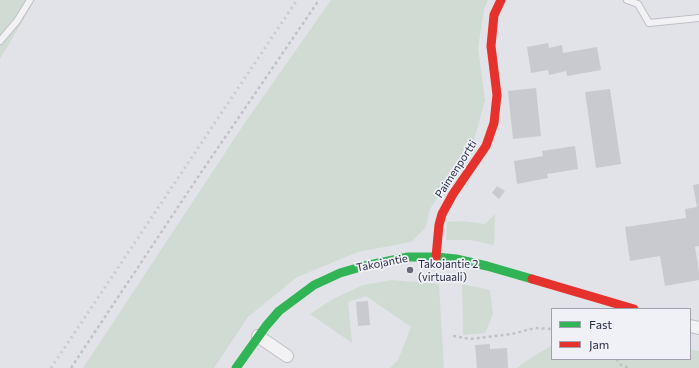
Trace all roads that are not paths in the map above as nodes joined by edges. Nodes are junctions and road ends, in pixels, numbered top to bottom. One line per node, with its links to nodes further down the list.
1 (30, 0): 5 (lane)
2 (501, 0): 6 (street, Paimenportti)
3 (627, 0): 4 (lane)
4 (699, 18)
5 (0, 41)
6 (436, 257): 7 (street, Takojantie); 8 (street, Takojantie)
7 (631, 308)
8 (258, 336): 9 (street); 10 (street, Takojantie)
9 (287, 356)
10 (236, 368)

